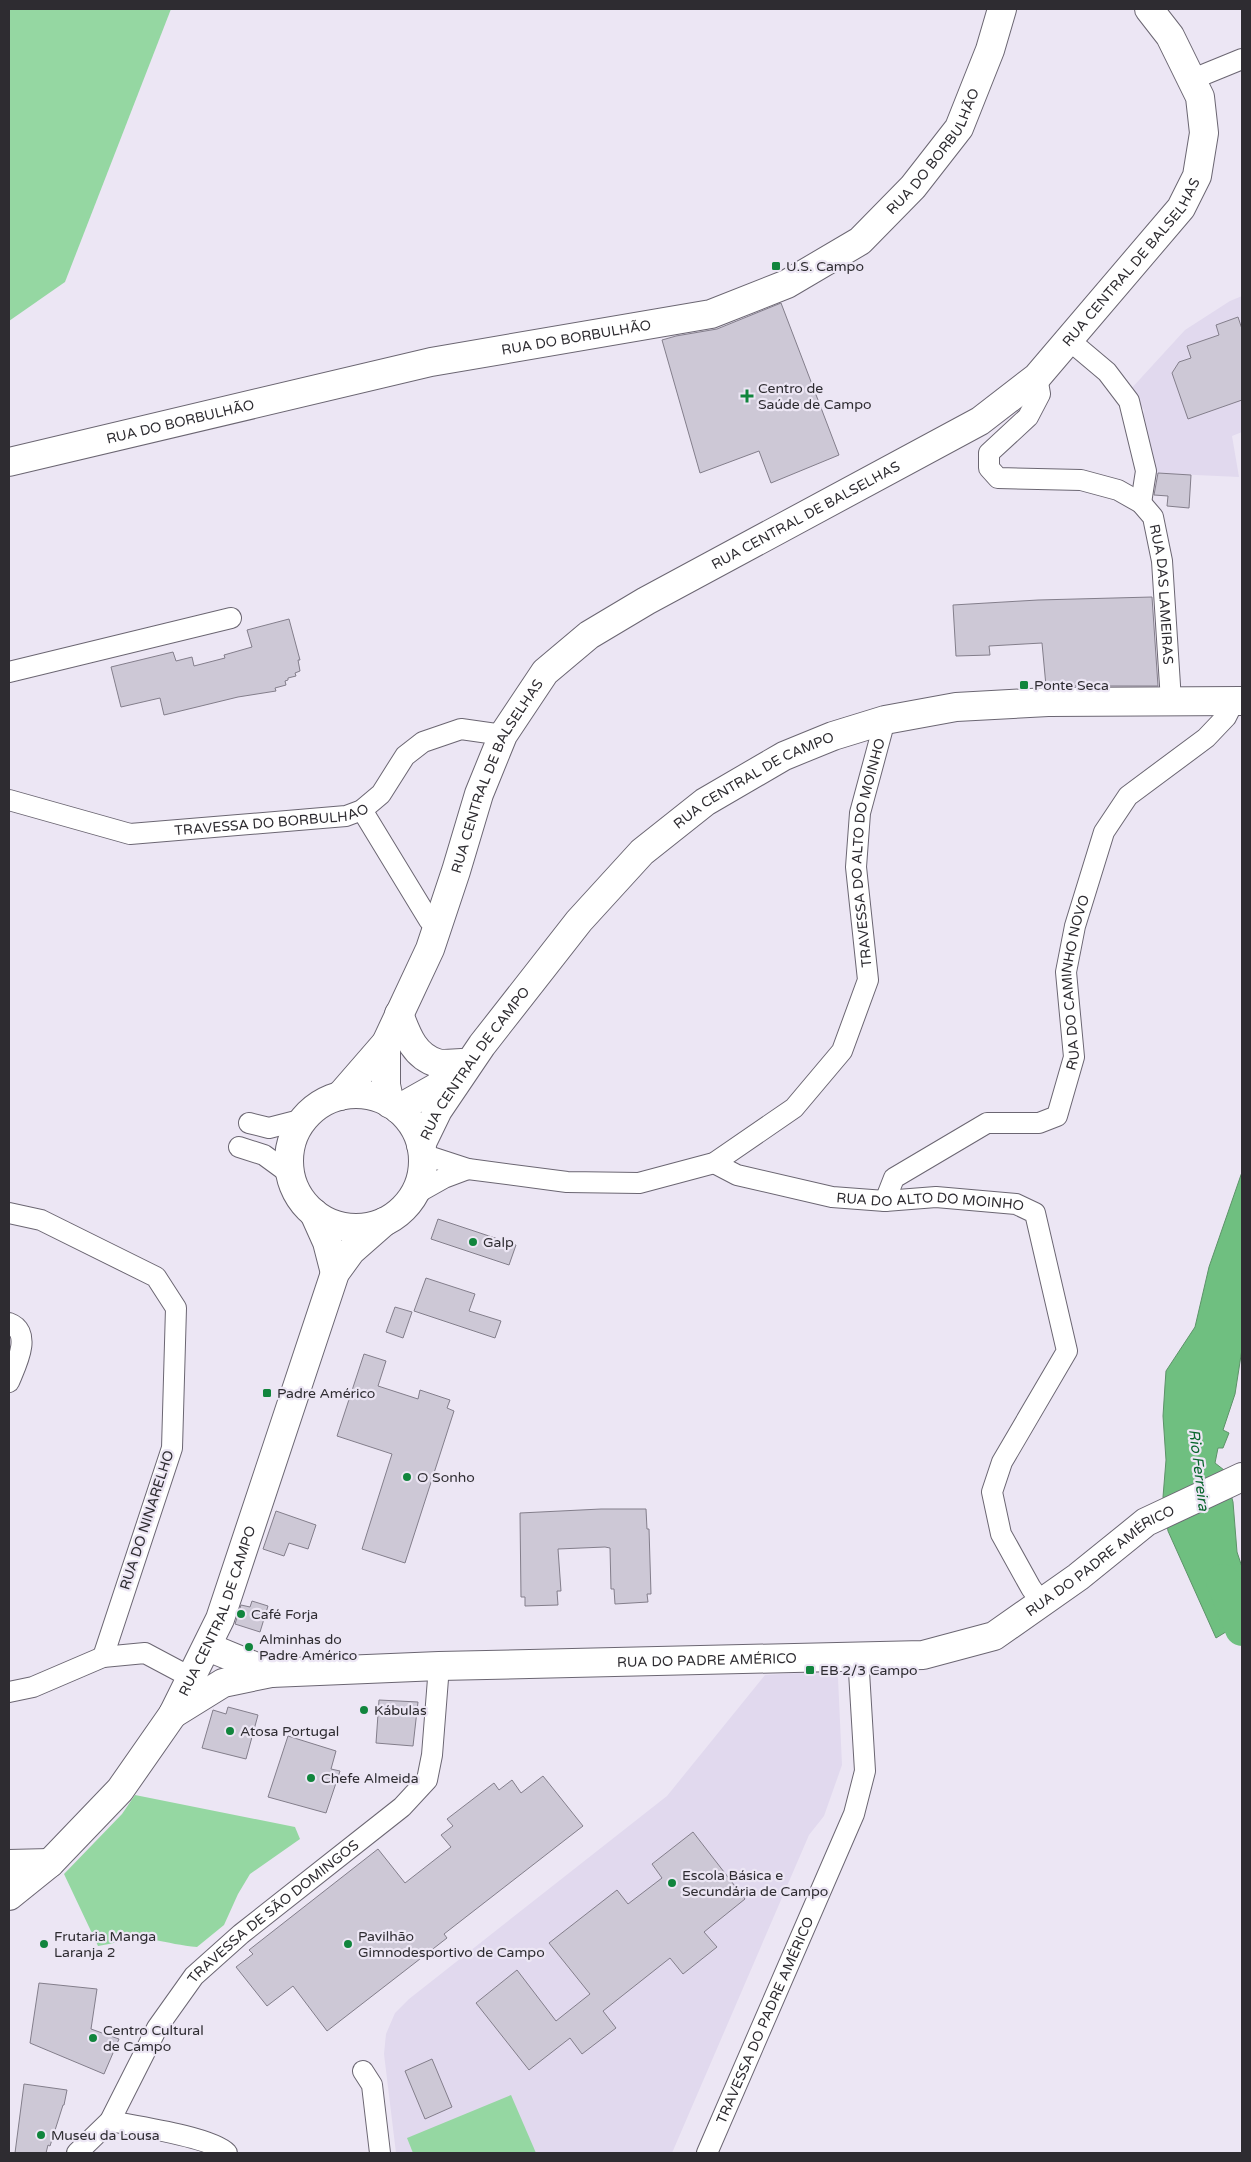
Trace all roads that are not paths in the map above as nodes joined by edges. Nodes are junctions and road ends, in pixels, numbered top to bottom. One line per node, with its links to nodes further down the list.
1 (1002, 9): 7 (main road, RUA DO BORBULHÃO)
2 (1149, 9): 4 (main road, RUA CENTRAL DE BALSELHAS)
3 (1242, 59): 4 (street)
4 (1193, 79): 5 (main road, RUA CENTRAL DE BALSELHAS)
5 (1069, 340): 6 (main road, RUA CENTRAL DE BALSELHAS); 8 (street)
6 (1037, 377): 8 (street); 14 (main road, RUA CENTRAL DE BALSELHAS)
7 (9, 462)
8 (1141, 503): 11 (street, RUA DAS LAMEIRAS)
9 (231, 618): 10 (street)
10 (9, 672)
11 (1170, 701): 12 (main road, RUA CENTRAL DE CAMPO); 13 (main road, RUA CENTRAL DE CAMPO)
12 (1238, 701): 32 (street, RUA DO CAMINHO NOVO)
13 (885, 720): 20 (main road, RUA CENTRAL DE CAMPO); 28 (street, TRAVESSA DO ALTO DO MOINHO)
14 (503, 736): 16 (street, TRAVESSA DO BORBULHAO); 17 (main road, RUA CENTRAL DE BALSELHAS)
15 (9, 800): 16 (street, TRAVESSA DO BORBULHAO)
16 (362, 810): 17 (street)
17 (437, 928): 18 (main road, RUA CENTRAL DE BALSELHAS)
18 (399, 1014): 19 (main road, RUA CENTRAL DE BALSELHAS); 21 (main road)
19 (386, 1043): 22 (main road, RUA CENTRAL DE BALSELHAS); 23 (main road, RUA CENTRAL DE BALSELHAS)
20 (482, 1045): 21 (main road, RUA CENTRAL DE CAMPO); 27 (main road, RUA CENTRAL DE CAMPO)
21 (461, 1063): 23 (main road, RUA CENTRAL DE CAMPO)
22 (340, 1096): 23 (main road); 24 (main road)
23 (394, 1106): 27 (main road)
24 (304, 1119): 25 (street); 30 (main road)
25 (249, 1123)
26 (239, 1147): 30 (street)
27 (422, 1150): 29 (street); 31 (main road)
28 (714, 1163): 29 (street); 32 (street, RUA DO ALTO DO MOINHO)
29 (468, 1169): 31 (street)
30 (290, 1174): 34 (main road)
31 (412, 1196): 35 (main road)
32 (884, 1201): 40 (street, RUA DO ALTO DO MOINHO)
33 (9, 1213): 42 (street, RUA DO NINARELHO)
34 (314, 1213): 35 (main road); 36 (main road)
35 (384, 1222): 36 (main road, RUA CENTRAL DE CAMPO)
36 (335, 1272): 43 (main road, RUA CENTRAL DE CAMPO)
37 (9, 1323): 38 (street)
38 (9, 1382)
39 (1242, 1477): 40 (main road, RUA DO PADRE AMÉRICO)
40 (1042, 1603): 41 (main road, RUA DO PADRE AMÉRICO)
41 (858, 1655): 44 (main road, RUA DO PADRE AMÉRICO); 57 (street, TRAVESSA DO PADRE AMÉRICO)
42 (103, 1657): 43 (street); 47 (street)
43 (199, 1663): 45 (main road, RUA DO PADRE AMÉRICO); 46 (main road); 48 (main road, RUA CENTRAL DE CAMPO)
44 (439, 1666): 45 (main road, RUA DO PADRE AMÉRICO); 53 (street, TRAVESSA DE SÃO DOMINGOS)
45 (271, 1673): 46 (main road, RUA DO PADRE AMÉRICO)
46 (223, 1683): 48 (main road, RUA DO PADRE AMÉRICO)
47 (9, 1692)
48 (173, 1714): 49 (main road, RUA CENTRAL DE CAMPO)
49 (50, 1863): 50 (main road); 51 (main road, RUA CENTRAL DE CAMPO)
50 (9, 1864)
51 (9, 1896)
52 (363, 2070): 56 (street)
53 (110, 2121): 54 (street, TRAVESSA DE SÃO DOMINGOS); 55 (street)
54 (77, 2153)
55 (227, 2153)
56 (380, 2153)
57 (707, 2153)

